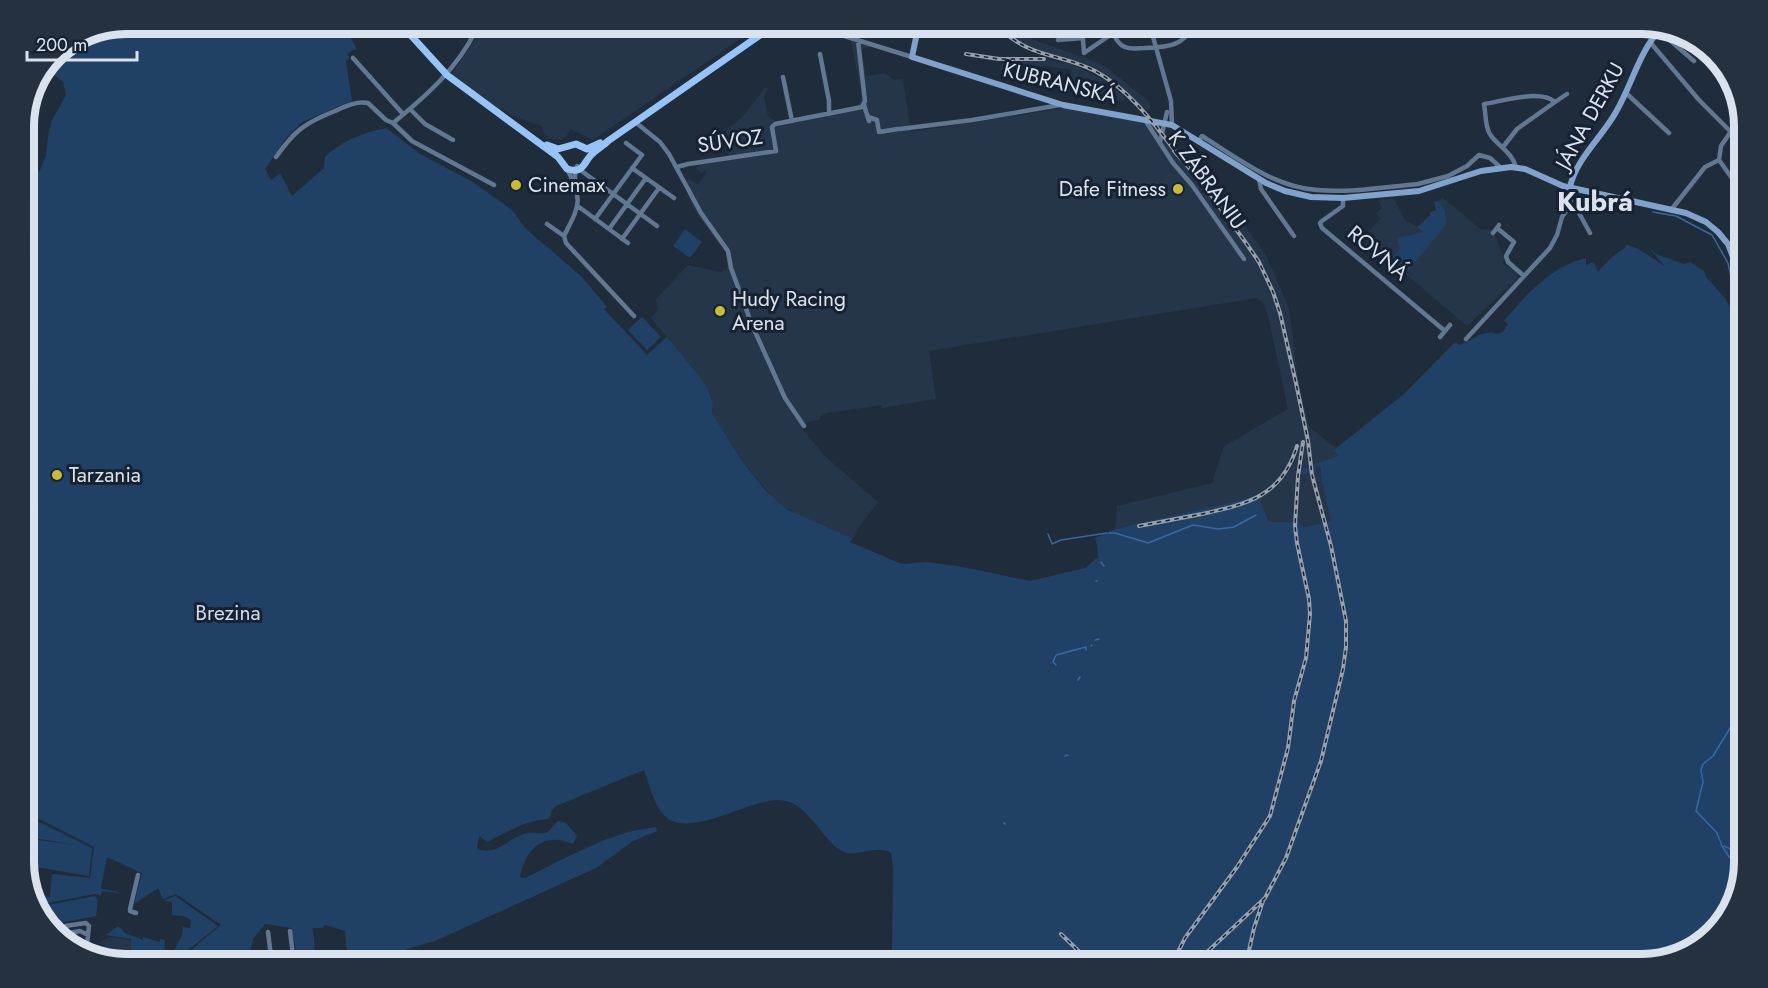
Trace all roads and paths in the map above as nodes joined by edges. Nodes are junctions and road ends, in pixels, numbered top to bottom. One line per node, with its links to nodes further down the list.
1 (410, 34): 24 (main road)
2 (474, 34): 24 (street)
3 (762, 34): 39 (main road)
4 (841, 34): 15 (street, KUBRANSKÁ)
5 (917, 34): 21 (street)
6 (1083, 34): 12 (street)
7 (1112, 34): 12 (street)
8 (1114, 34): 19 (street)
9 (1152, 34): 19 (street)
10 (1187, 34): 19 (street)
11 (1655, 35): 16 (street, JÁNA DERKU)
12 (1083, 38): 14 (street)
13 (1669, 39): 18 (street, JÁNA DERKU)
14 (1058, 40)
15 (858, 41): 21 (street, KUBRANSKÁ); 30 (street)
16 (1650, 41): 26 (street, JÁNA DERKU); 43 (street)
17 (1676, 41): 18 (street)
18 (1674, 44): 23 (street, JÁNA DERKU)
19 (1156, 47): 28 (street)
20 (820, 54): 35 (street)
21 (912, 57): 31 (street, KUBRANSKÁ)
22 (353, 58): 34 (street)
23 (1694, 61)
24 (447, 75): 32 (street); 50 (main road)
25 (783, 76): 37 (street)
26 (1626, 93): 44 (street); 73 (street, JÁNA DERKU)
27 (1567, 94): 29 (street)
28 (1171, 101): 33 (street); 41 (street)
29 (1555, 102): 52 (street); 52 (street)
30 (864, 105): 31 (street); 35 (street, SÚVOZ)
31 (1063, 105): 36 (street, KUBRANSKÁ)
32 (410, 109): 34 (street); 45 (street)
33 (1167, 112): 38 (street); 41 (street)
34 (404, 114): 40 (street)
35 (829, 114): 37 (street, SÚVOZ)
36 (1144, 120): 38 (street, KUBRANSKÁ); 47 (street, K ZÁBRANIU)
37 (792, 121): 58 (street, SÚVOZ)
38 (1153, 121): 41 (street, KUBRANSKÁ)
39 (635, 122): 49 (main road); 58 (street)
40 (393, 123): 54 (street); 68 (street)
41 (1169, 124): 47 (street); 64 (street, KUBRANSKÁ)
42 (1733, 127): 43 (street)
43 (1730, 131): 56 (street)
44 (1669, 133)
45 (453, 140)
46 (575, 141): 49 (main road); 50 (main road); 51 (main road)
47 (1160, 142): 97 (street, K ZÁBRANIU)
48 (626, 143): 61 (street)
49 (603, 144): 51 (main road); 55 (main road); 62 (main road)
50 (544, 145): 53 (main road)
51 (581, 147): 53 (main road); 55 (main road)
52 (1503, 147): 60 (street)
53 (562, 155): 62 (main road)
54 (276, 157)
55 (584, 159): 62 (main road)
56 (1719, 160): 67 (street); 84 (street)
57 (1467, 166): 59 (street, KUBRANSKÁ); 63 (street); 66 (street, KUBRANSKÁ)
58 (677, 167): 104 (street)
59 (1500, 167): 60 (street, KUBRANSKÁ); 63 (street, KUBRANSKÁ)
60 (1516, 167): 73 (street, KUBRANSKÁ)
61 (632, 168): 65 (street); 76 (street)
62 (576, 171): 69 (street); 69 (street); 76 (street)
63 (1470, 174): 66 (street, KUBRANSKÁ)
64 (1257, 175): 75 (street, KUBRANSKÁ); 93 (street)
65 (646, 178): 71 (street); 81 (street)
66 (1449, 179): 72 (street, KUBRANSKÁ)
67 (1733, 180)
68 (494, 184)
69 (575, 184): 83 (street)
70 (1384, 187): 72 (street, KUBRANSKÁ); 74 (street, KUBRANSKÁ); 77 (street)
71 (659, 188): 79 (street); 85 (street)
72 (1419, 188): 77 (street, KUBRANSKÁ)
73 (1570, 188): 82 (street); 84 (street, KUBRANSKÁ)
74 (1351, 189): 75 (street, KUBRANSKÁ); 78 (street)
75 (1317, 194): 80 (street, KUBRANSKÁ)
76 (613, 195): 81 (street); 86 (street)
77 (1385, 195): 78 (street, KUBRANSKÁ)
78 (1352, 197): 80 (street, KUBRANSKÁ)
79 (674, 198)
80 (1343, 198): 101 (street, ROVNÁ)
81 (626, 204): 85 (street); 89 (street)
82 (1571, 204): 91 (street); 98 (street)
83 (579, 207): 86 (street); 92 (street)
84 (1670, 211): 96 (street, KUBRANSKÁ)
85 (640, 214): 88 (street); 94 (street)
86 (595, 219): 89 (street)
87 (547, 224): 92 (street)
88 (657, 226)
89 (609, 229): 94 (street)
90 (1493, 233): 98 (street)
91 (1590, 233)
92 (564, 236): 99 (street)
93 (1294, 236)
94 (622, 239): 95 (street)
95 (628, 243)
96 (1733, 258)
97 (1244, 259)
98 (1524, 276): 103 (street)
99 (634, 316)
100 (1450, 325): 101 (street)
101 (1445, 331): 102 (street)
102 (1440, 337)
103 (1466, 339)
104 (804, 426)
105 (138, 875): 106 (street)
106 (136, 913)
107 (61, 926): 109 (street)
108 (290, 931): 114 (street)
109 (88, 932): 111 (street); 112 (street)
110 (268, 932): 113 (street)
111 (69, 933)
112 (87, 945)
113 (271, 954)
114 (293, 954)

